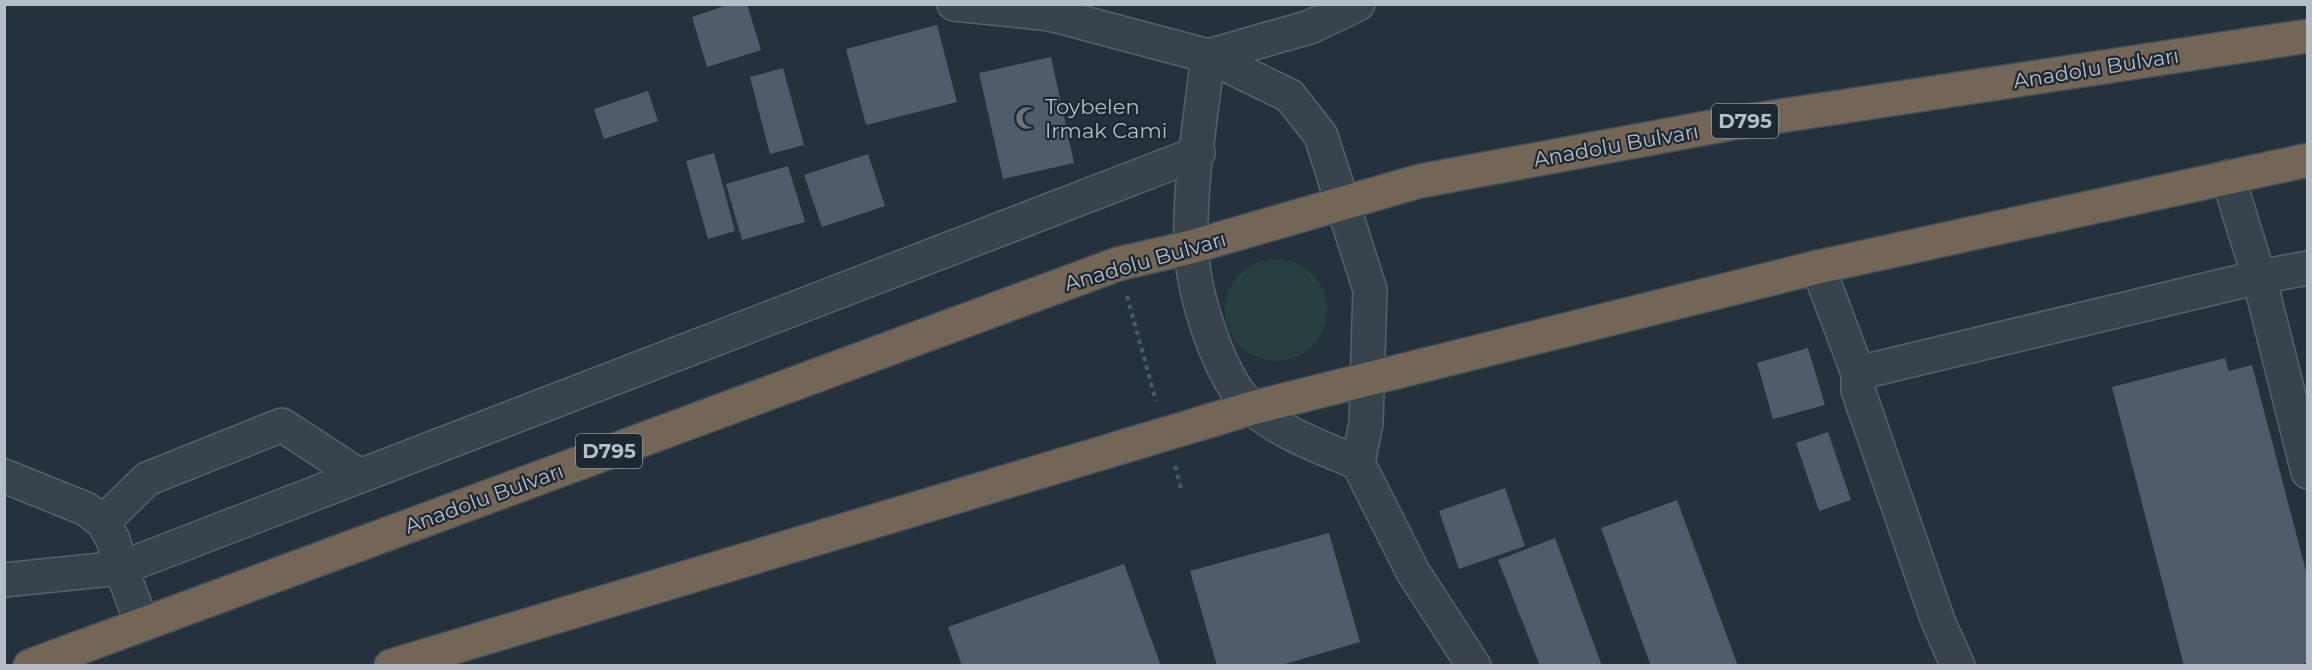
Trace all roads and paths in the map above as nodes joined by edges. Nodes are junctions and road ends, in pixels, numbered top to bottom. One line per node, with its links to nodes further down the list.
1 (954, 4): 4 (street)
2 (1358, 4): 4 (street)
3 (2307, 36): 8 (highway, Anadolu Bulvarı / D795)
4 (1208, 56): 5 (street); 8 (street)
5 (1198, 153): 9 (street); 21 (street)
6 (2307, 160): 7 (highway)
7 (2228, 177): 11 (highway); 13 (street)
8 (1344, 203): 9 (highway, Anadolu Bulvarı / D795); 15 (street)
9 (1191, 247): 10 (highway, Anadolu Bulvarı / D795); 16 (street)
10 (1118, 264): 17 (path); 26 (highway, Anadolu Bulvarı / D795)
11 (1818, 267): 14 (street); 15 (highway)
12 (2307, 268): 13 (street)
13 (2259, 277): 14 (street); 19 (street)
14 (1858, 373): 30 (street)
15 (1367, 378): 16 (highway); 18 (street)
16 (1252, 408): 17 (highway); 18 (street)
17 (1166, 435): 22 (path); 28 (highway)
18 (1358, 463): 29 (street)
19 (2307, 472)
20 (4, 476): 23 (street)
21 (360, 476): 23 (street); 24 (street)
22 (1182, 492)
23 (103, 522): 24 (street)
24 (121, 568): 25 (street); 26 (street)
25 (4, 580)
26 (142, 624): 27 (highway, Anadolu Bulvarı / D795)
27 (30, 666)
28 (391, 666)
29 (1474, 666)
30 (1958, 666)

